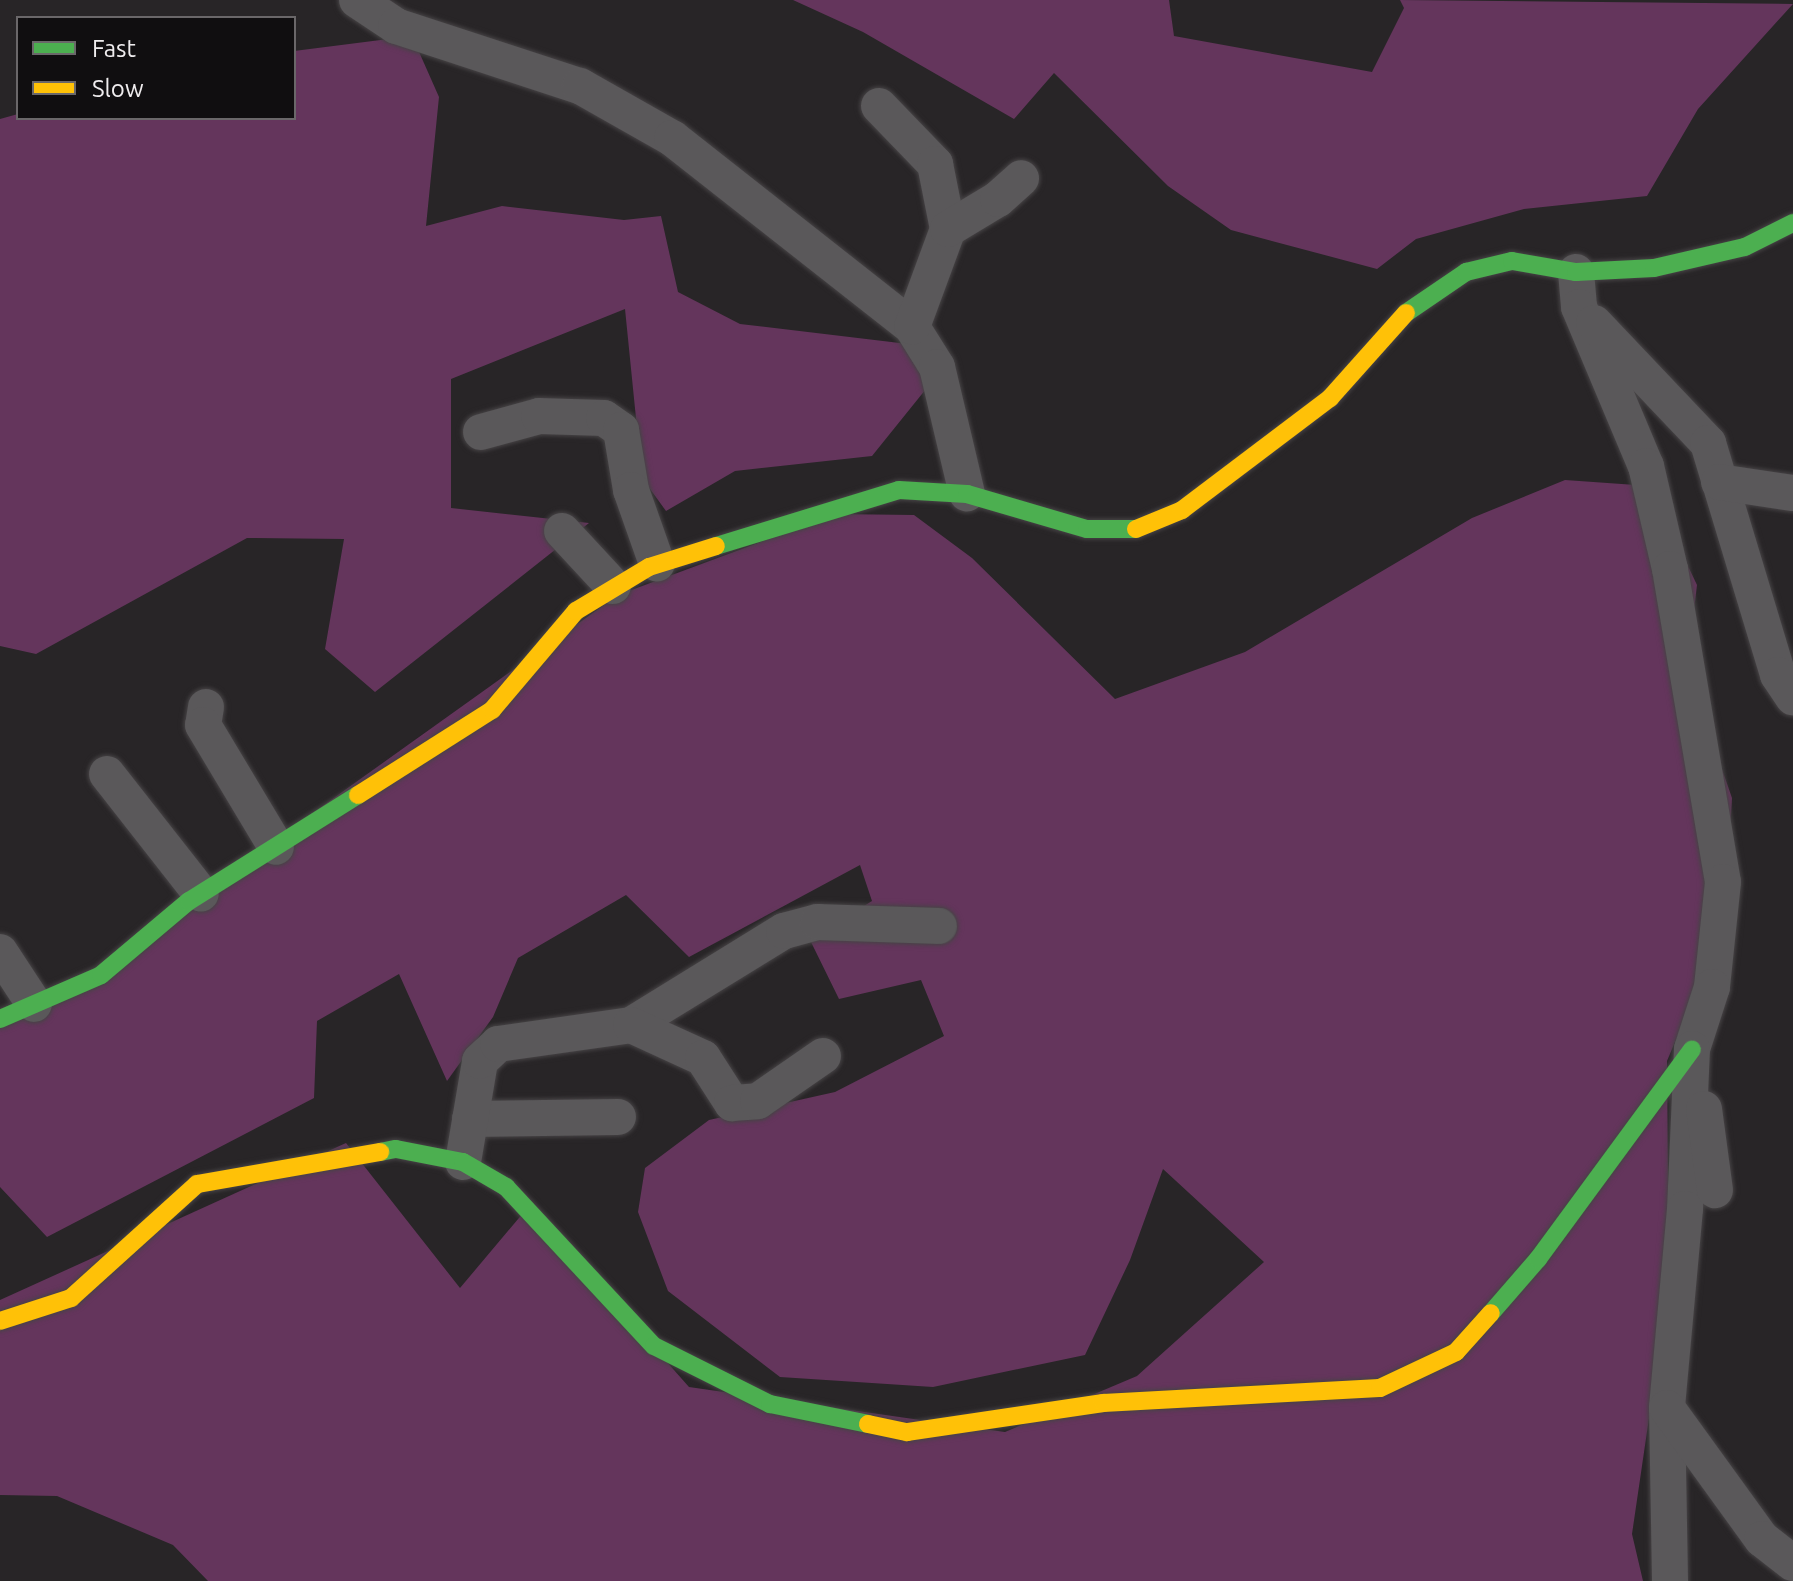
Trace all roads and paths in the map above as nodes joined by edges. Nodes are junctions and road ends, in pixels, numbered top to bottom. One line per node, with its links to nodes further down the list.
1 (357, 0): 7 (street)
2 (879, 106): 5 (street)
3 (1021, 178): 5 (street)
4 (1793, 223): 6 (street)
5 (948, 229): 7 (street)
6 (1578, 290): 9 (street); 11 (street); 25 (street)
7 (912, 327): 11 (street)
8 (481, 432): 13 (street)
9 (1719, 482): 10 (street); 15 (street)
10 (1793, 493)
11 (967, 494): 13 (street)
12 (562, 531): 14 (street)
13 (657, 564): 14 (street)
14 (613, 586): 18 (street)
15 (1793, 697)
16 (206, 707): 18 (street)
17 (107, 774): 19 (street)
18 (276, 847): 19 (street)
19 (201, 894): 22 (street)
20 (939, 926): 24 (street)
21 (0, 952): 22 (street)
22 (34, 1004): 23 (street)
23 (0, 1019)
24 (631, 1025): 26 (street); 29 (street)
25 (1692, 1049): 27 (street); 30 (street)
26 (823, 1056)
27 (1691, 1087): 31 (street); 33 (street)
28 (618, 1117): 29 (street)
29 (470, 1119): 30 (street)
30 (463, 1162): 32 (street)
31 (1715, 1190)
32 (0, 1321)
33 (1667, 1408): 34 (street); 35 (street)
34 (1793, 1563)
35 (1670, 1581)

